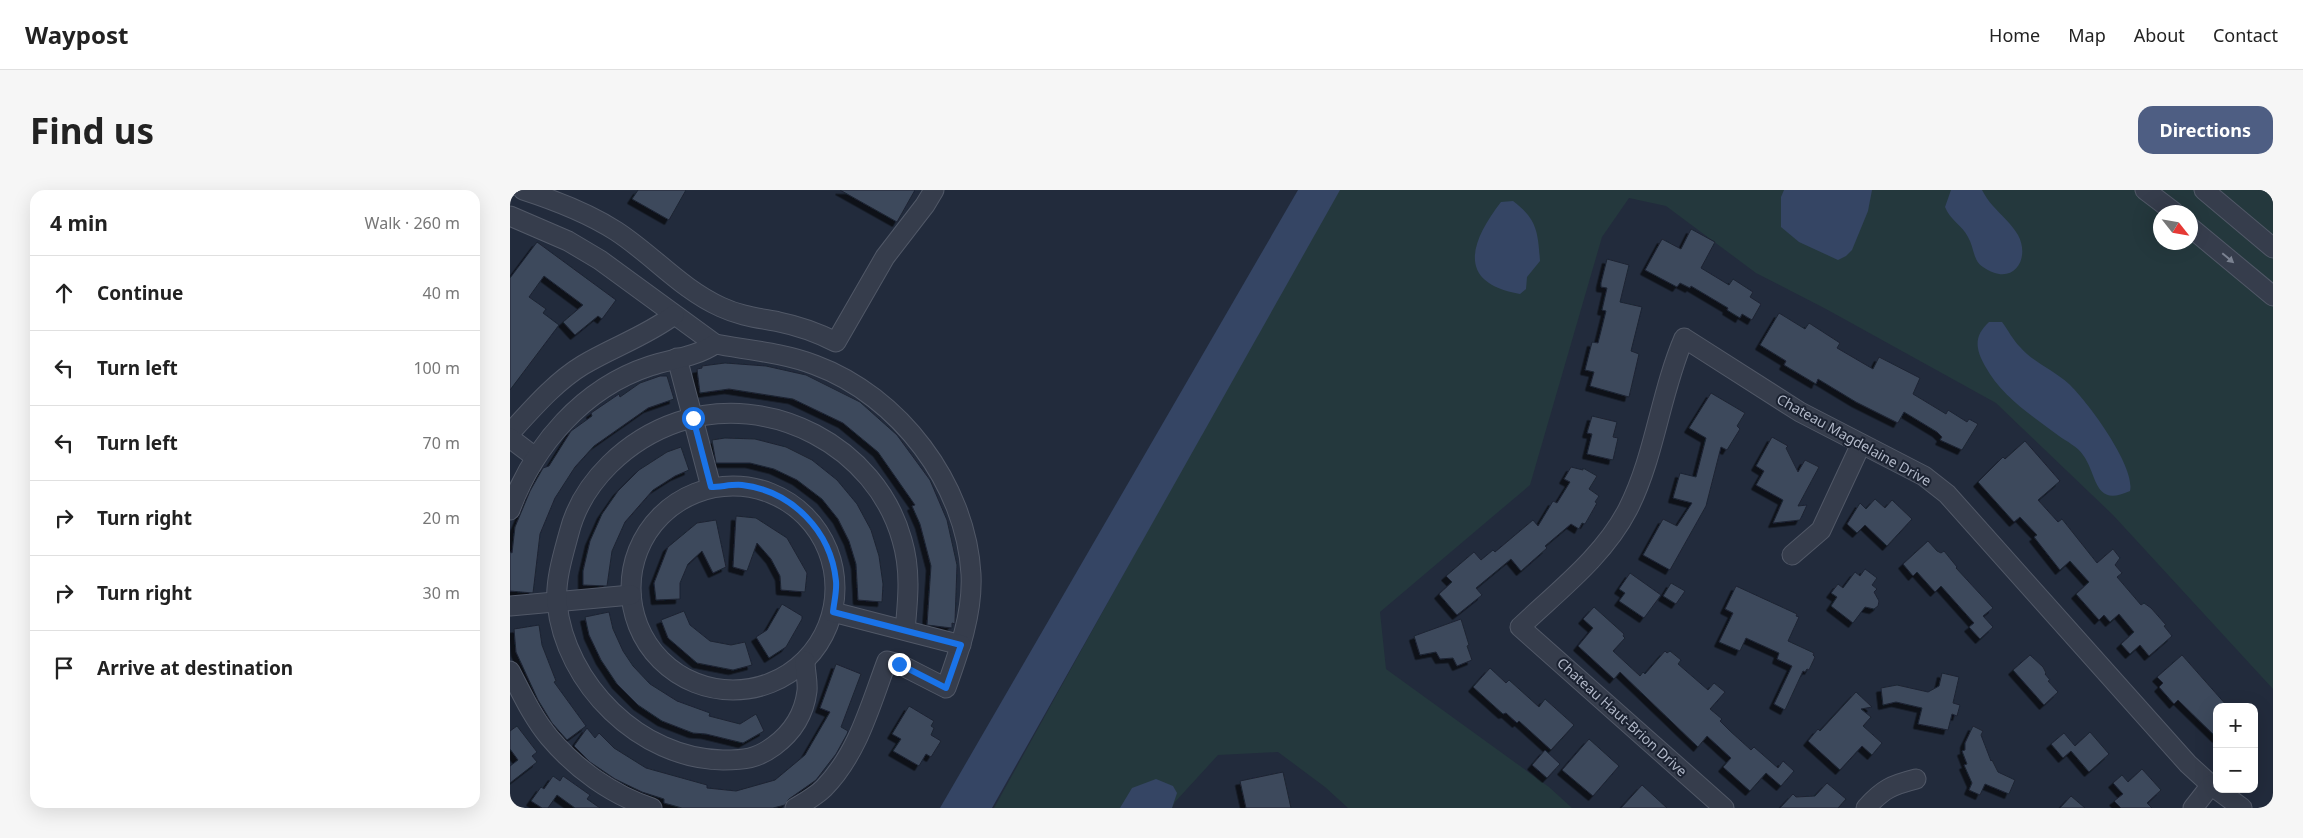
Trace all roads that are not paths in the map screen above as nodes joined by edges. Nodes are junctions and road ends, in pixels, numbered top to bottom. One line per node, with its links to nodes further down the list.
1 (523, 190): 2 (street)
2 (934, 190)
3 (2145, 190): 5 (street)
4 (2204, 190): 8 (street)
5 (2165, 205)
6 (511, 220): 10 (street)
7 (2198, 234): 9 (street, one-way to 9)
8 (2273, 248)
9 (2273, 296)
10 (674, 315): 11 (street); 14 (street)
11 (715, 344): 12 (street); 27 (street)
12 (677, 358): 13 (street); 17 (street)
13 (693, 418): 18 (street); 22 (street); 26 (street)
14 (510, 433)
15 (510, 438): 17 (street)
16 (1861, 444): 20 (street); 25 (street, Chateau Magdelaine Drive); 31 (street, Chateau Magdelaine Drive)
17 (535, 457): 19 (street)
18 (711, 487): 21 (street); 24 (street)
19 (510, 510)
20 (1792, 555)
21 (631, 595): 22 (street); 28 (street)
22 (557, 602): 23 (street); 28 (street)
23 (510, 606)
24 (833, 612): 26 (street); 28 (street)
25 (1520, 627): 34 (street, Chateau Haut-Brion Drive)
26 (905, 630): 27 (street)
27 (961, 645): 33 (street)
28 (804, 661)
29 (510, 671): 32 (street)
30 (1916, 779): 35 (street)
31 (2210, 785): 36 (street); 37 (street, Chateau Magdelaine Drive)
32 (652, 808)
33 (795, 808)
34 (1724, 808)
35 (1866, 808)
36 (2193, 808)
37 (2242, 808)

